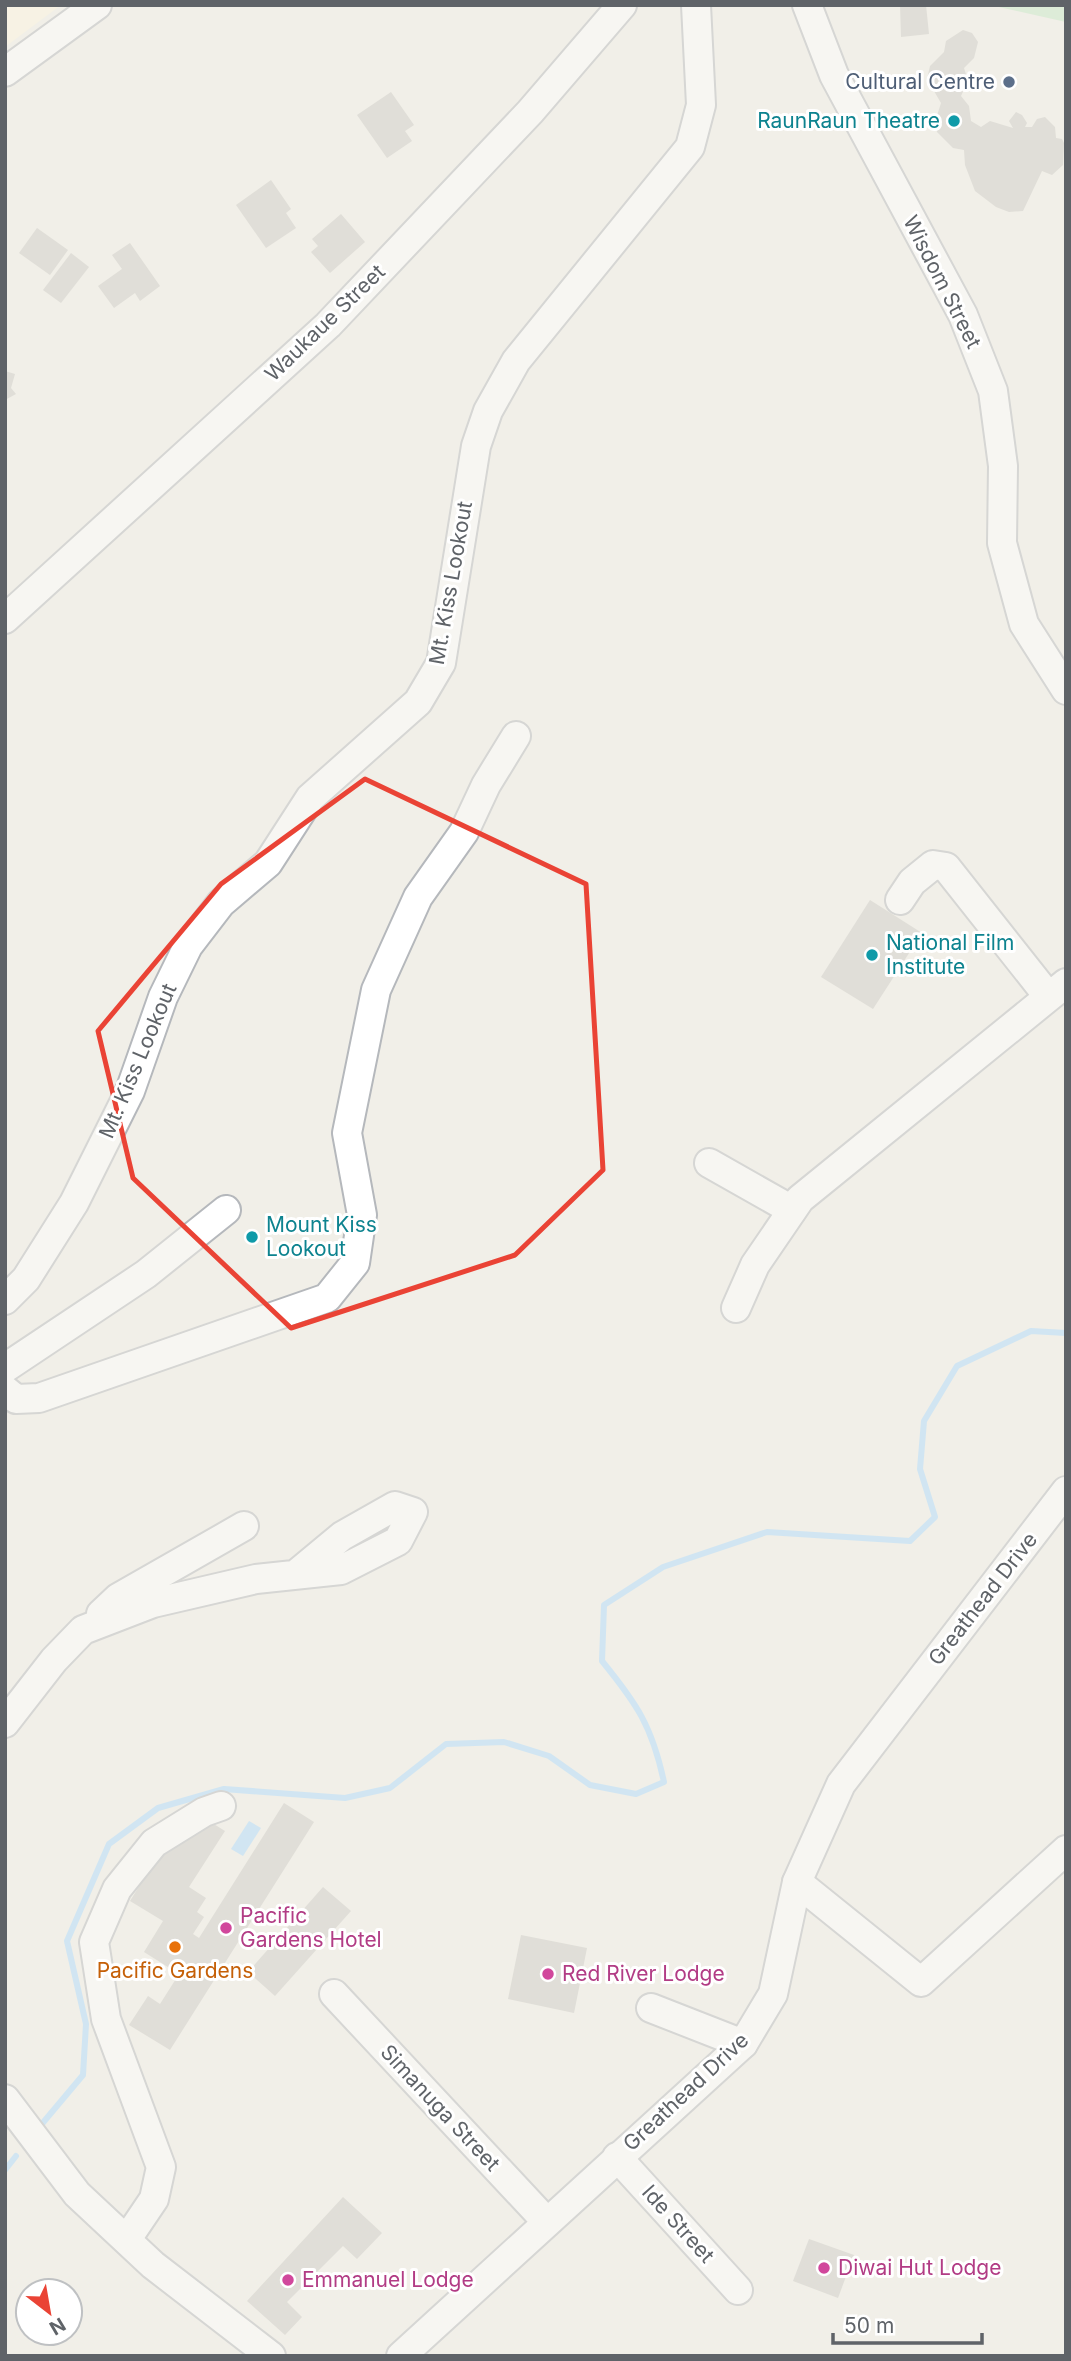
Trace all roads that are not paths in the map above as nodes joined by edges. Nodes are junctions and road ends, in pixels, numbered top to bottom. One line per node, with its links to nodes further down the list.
1 (97, 5): 5 (street)
2 (622, 5): 6 (street, Waukaue Street)
3 (696, 5): 14 (street, Mt. Kiss Lookout)
4 (807, 5): 7 (street, Wisdom Street)
5 (5, 72)
6 (5, 618)
7 (1066, 690)
8 (516, 736): 17 (street)
9 (900, 900): 10 (street)
10 (1057, 989): 13 (street)
11 (709, 1163): 13 (street)
12 (226, 1210): 16 (street)
13 (792, 1210): 15 (street)
14 (5, 1300)
15 (736, 1308)
16 (5, 1368)
17 (5, 1390)
18 (1066, 1491): 25 (street, Greathead Drive)
19 (244, 1526): 21 (street)
20 (295, 1575): 21 (street)
21 (83, 1630): 22 (street)
22 (5, 1723)
23 (221, 1805): 32 (street)
24 (1066, 1850): 25 (street)
25 (797, 1882): 28 (street, Greathead Drive)
26 (334, 1994): 31 (street, Simanuga Street)
27 (651, 2008): 28 (street)
28 (743, 2044): 30 (street, Greathead Drive)
29 (5, 2099): 32 (street)
30 (617, 2157): 31 (street, Greathead Drive); 33 (street, Ide Street)
31 (546, 2221): 34 (street, Greathead Drive)
32 (127, 2239): 35 (street)
33 (738, 2290)
34 (403, 2355)
35 (271, 2356)

